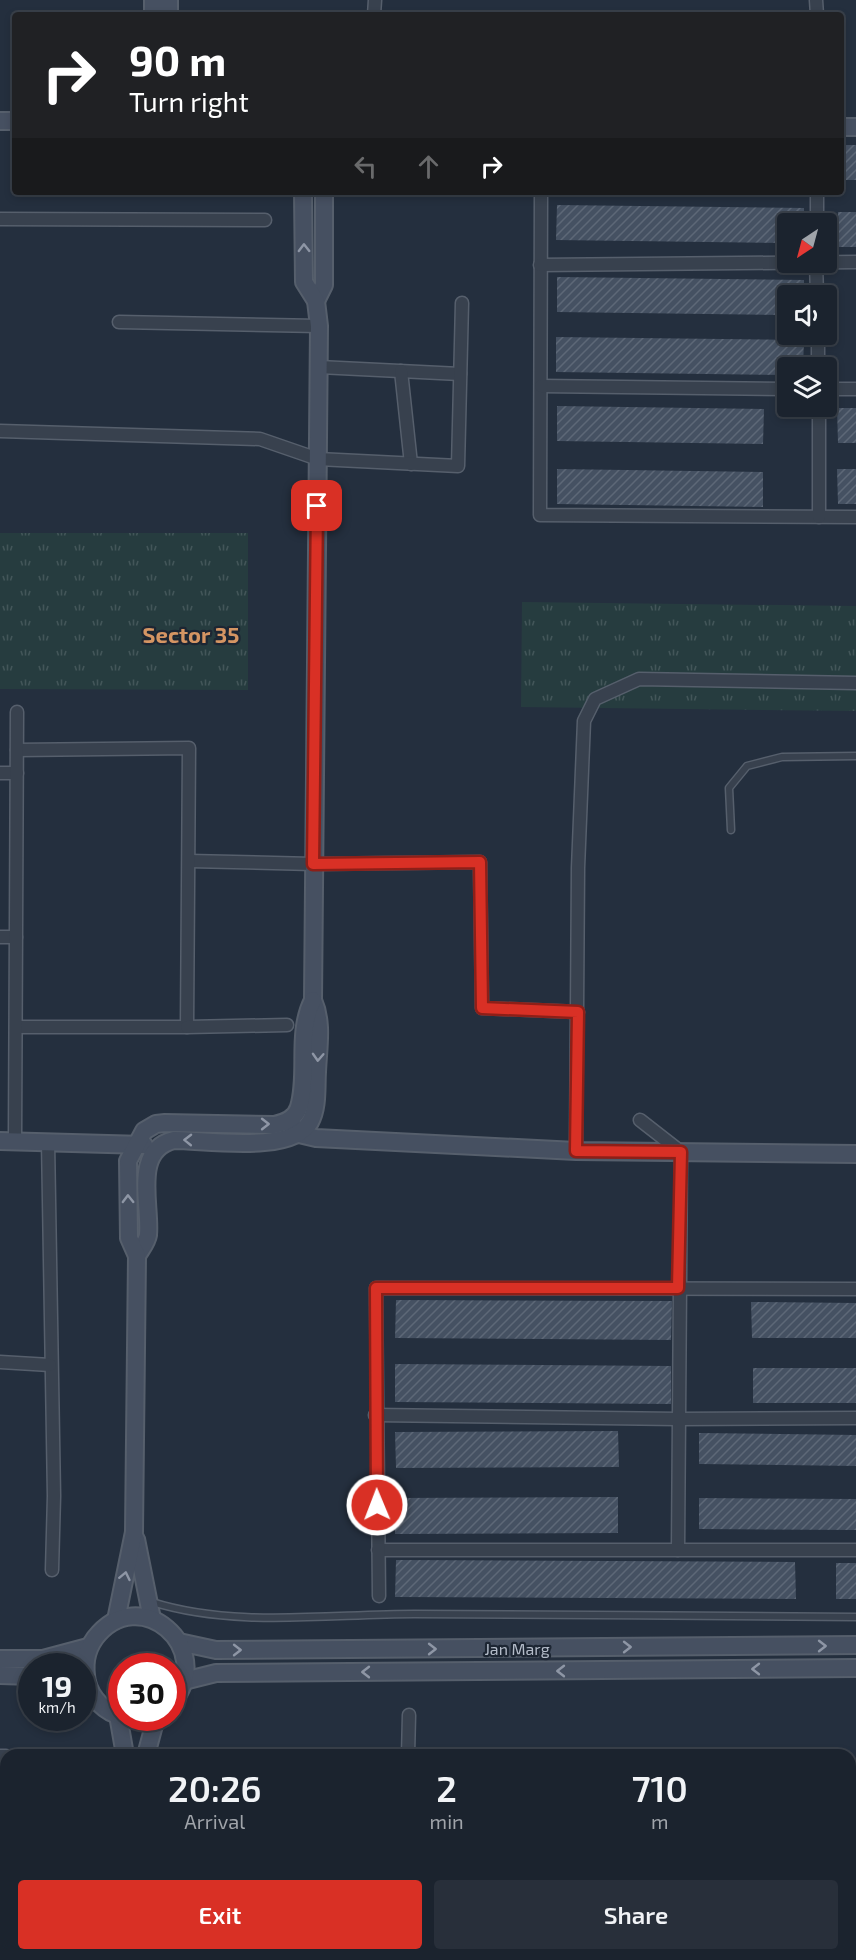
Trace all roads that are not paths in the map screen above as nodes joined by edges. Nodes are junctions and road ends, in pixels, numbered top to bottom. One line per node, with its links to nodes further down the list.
1 (303, 195): 12 (street, one-way to 1)
2 (324, 195): 12 (street)
3 (541, 195): 11 (street)
4 (817, 195): 5 (street)
5 (817, 213)
6 (0, 219): 7 (street)
7 (265, 220)
8 (837, 262): 9 (street)
9 (856, 262)
10 (777, 263): 11 (street)
11 (540, 265): 19 (street)
12 (316, 301): 15 (street)
13 (462, 303): 18 (street)
14 (119, 322): 15 (street)
15 (319, 326): 16 (street)
16 (319, 367): 17 (street); 25 (street)
17 (401, 371): 18 (street); 26 (street)
18 (460, 374): 26 (street)
19 (542, 386): 20 (street); 27 (street)
20 (777, 389)
21 (837, 389): 22 (street)
22 (856, 389)
23 (819, 417): 27 (street)
24 (0, 431): 25 (street)
25 (318, 459): 26 (street); 37 (street)
26 (411, 464)
27 (819, 517): 28 (street)
28 (856, 517)
29 (856, 684): 41 (street)
30 (17, 712): 31 (street)
31 (16, 750): 34 (street); 36 (street)
32 (856, 756): 35 (lane)
33 (0, 773): 34 (street)
34 (17, 773): 39 (street)
35 (732, 830)
36 (189, 861): 37 (street); 44 (street)
37 (313, 864): 40 (street); 41 (street)
38 (0, 937): 39 (street)
39 (16, 937): 43 (street)
40 (313, 1000): 46 (street); 47 (street, one-way to 47)
41 (578, 1012): 52 (street)
42 (287, 1025): 44 (street)
43 (16, 1027): 44 (street); 48 (street)
44 (187, 1027)
45 (639, 1120): 53 (street)
46 (288, 1121): 47 (street); 50 (street, one-way to 46)
47 (299, 1134): 51 (street, one-way to 51); 52 (street)
48 (7, 1141): 49 (street)
49 (48, 1141): 50 (street); 59 (street)
50 (135, 1144): 51 (street); 55 (street, one-way to 50)
51 (160, 1145): 55 (street)
52 (576, 1151): 53 (street)
53 (681, 1152): 54 (street); 56 (street)
54 (856, 1154)
55 (137, 1256): 63 (street)
56 (678, 1288): 57 (street); 60 (street); 62 (street)
57 (856, 1289)
58 (0, 1362): 59 (street)
59 (50, 1365): 67 (street)
60 (375, 1415): 62 (street); 64 (street)
61 (856, 1418): 62 (street)
62 (678, 1419): 65 (street)
63 (134, 1532): 69 (street); 72 (street, one-way to 63)
64 (378, 1550): 65 (street); 68 (street)
65 (678, 1550): 66 (street)
66 (856, 1550)
67 (52, 1570)
68 (379, 1596)
69 (148, 1601): 70 (lane); 71 (street)
70 (856, 1617)
71 (152, 1619): 72 (street); 73 (street)
72 (116, 1620): 75 (street)
73 (179, 1642): 74 (street, Jan Marg, one-way to 74); 77 (street)
74 (856, 1645)
75 (88, 1647): 76 (street); 78 (street)
76 (87, 1653)
77 (183, 1653)
78 (0, 1659)
79 (856, 1668): 82 (street, Jan Marg, one-way to 82)
80 (0, 1675): 81 (street)
81 (18, 1676)
82 (186, 1680)
83 (96, 1699): 84 (street)
84 (108, 1708)
85 (409, 1715): 90 (street)
86 (124, 1731): 88 (street)
87 (153, 1731): 89 (street)
88 (125, 1749)
89 (148, 1749)
90 (408, 1749)

